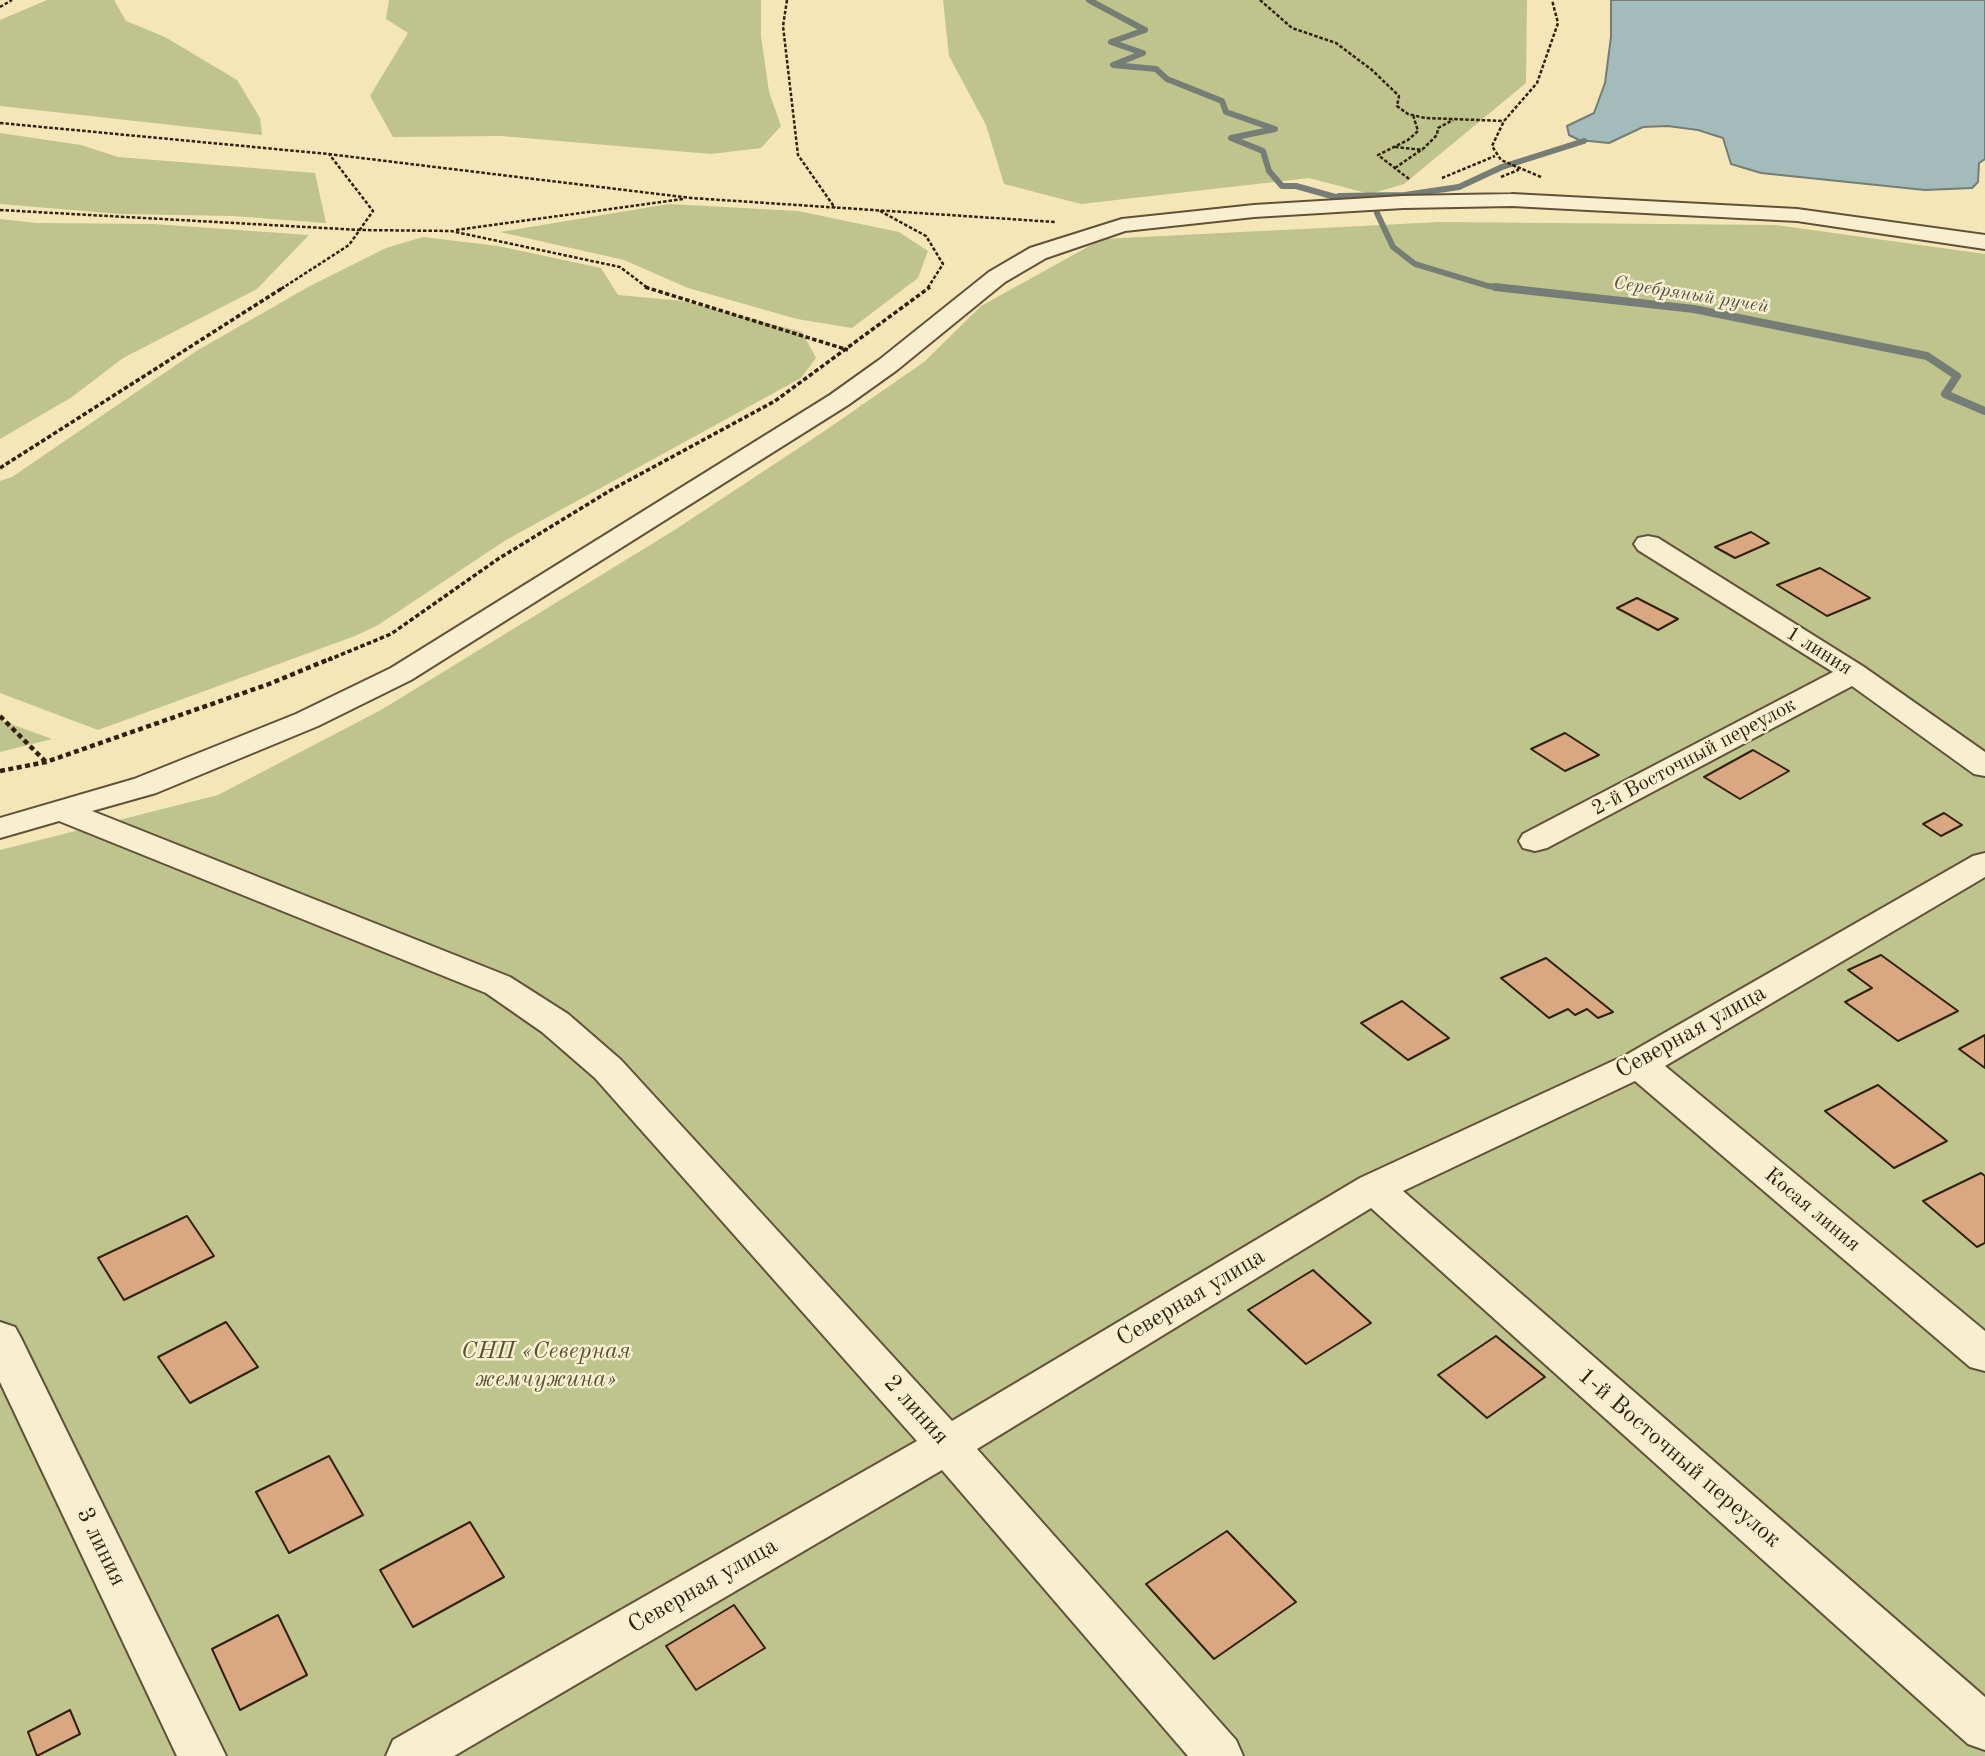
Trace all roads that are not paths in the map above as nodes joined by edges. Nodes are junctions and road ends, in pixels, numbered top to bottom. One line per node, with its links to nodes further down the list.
1 (1985, 242): 5 (street)
2 (1648, 544): 3 (street, 1 линия)
3 (1854, 673): 4 (street, 1 линия); 7 (street, 2-й Восточный переулок)
4 (1985, 767)
5 (62, 811): 6 (street); 13 (street, 2 линия)
6 (0, 828)
7 (1535, 841)
8 (1985, 863): 9 (street, Северная улица)
9 (1639, 1065): 10 (street, Северная улица); 12 (street, Косая линия)
10 (1374, 1188): 13 (street, Северная улица); 14 (street, 1-й Восточный переулок)
11 (0, 1338): 15 (street, 3 линия)
12 (1985, 1356)
13 (947, 1445): 16 (street, Северная улица); 17 (street, 2 линия)
14 (1985, 1728)
15 (202, 1756)
16 (410, 1756)
17 (1219, 1756)

